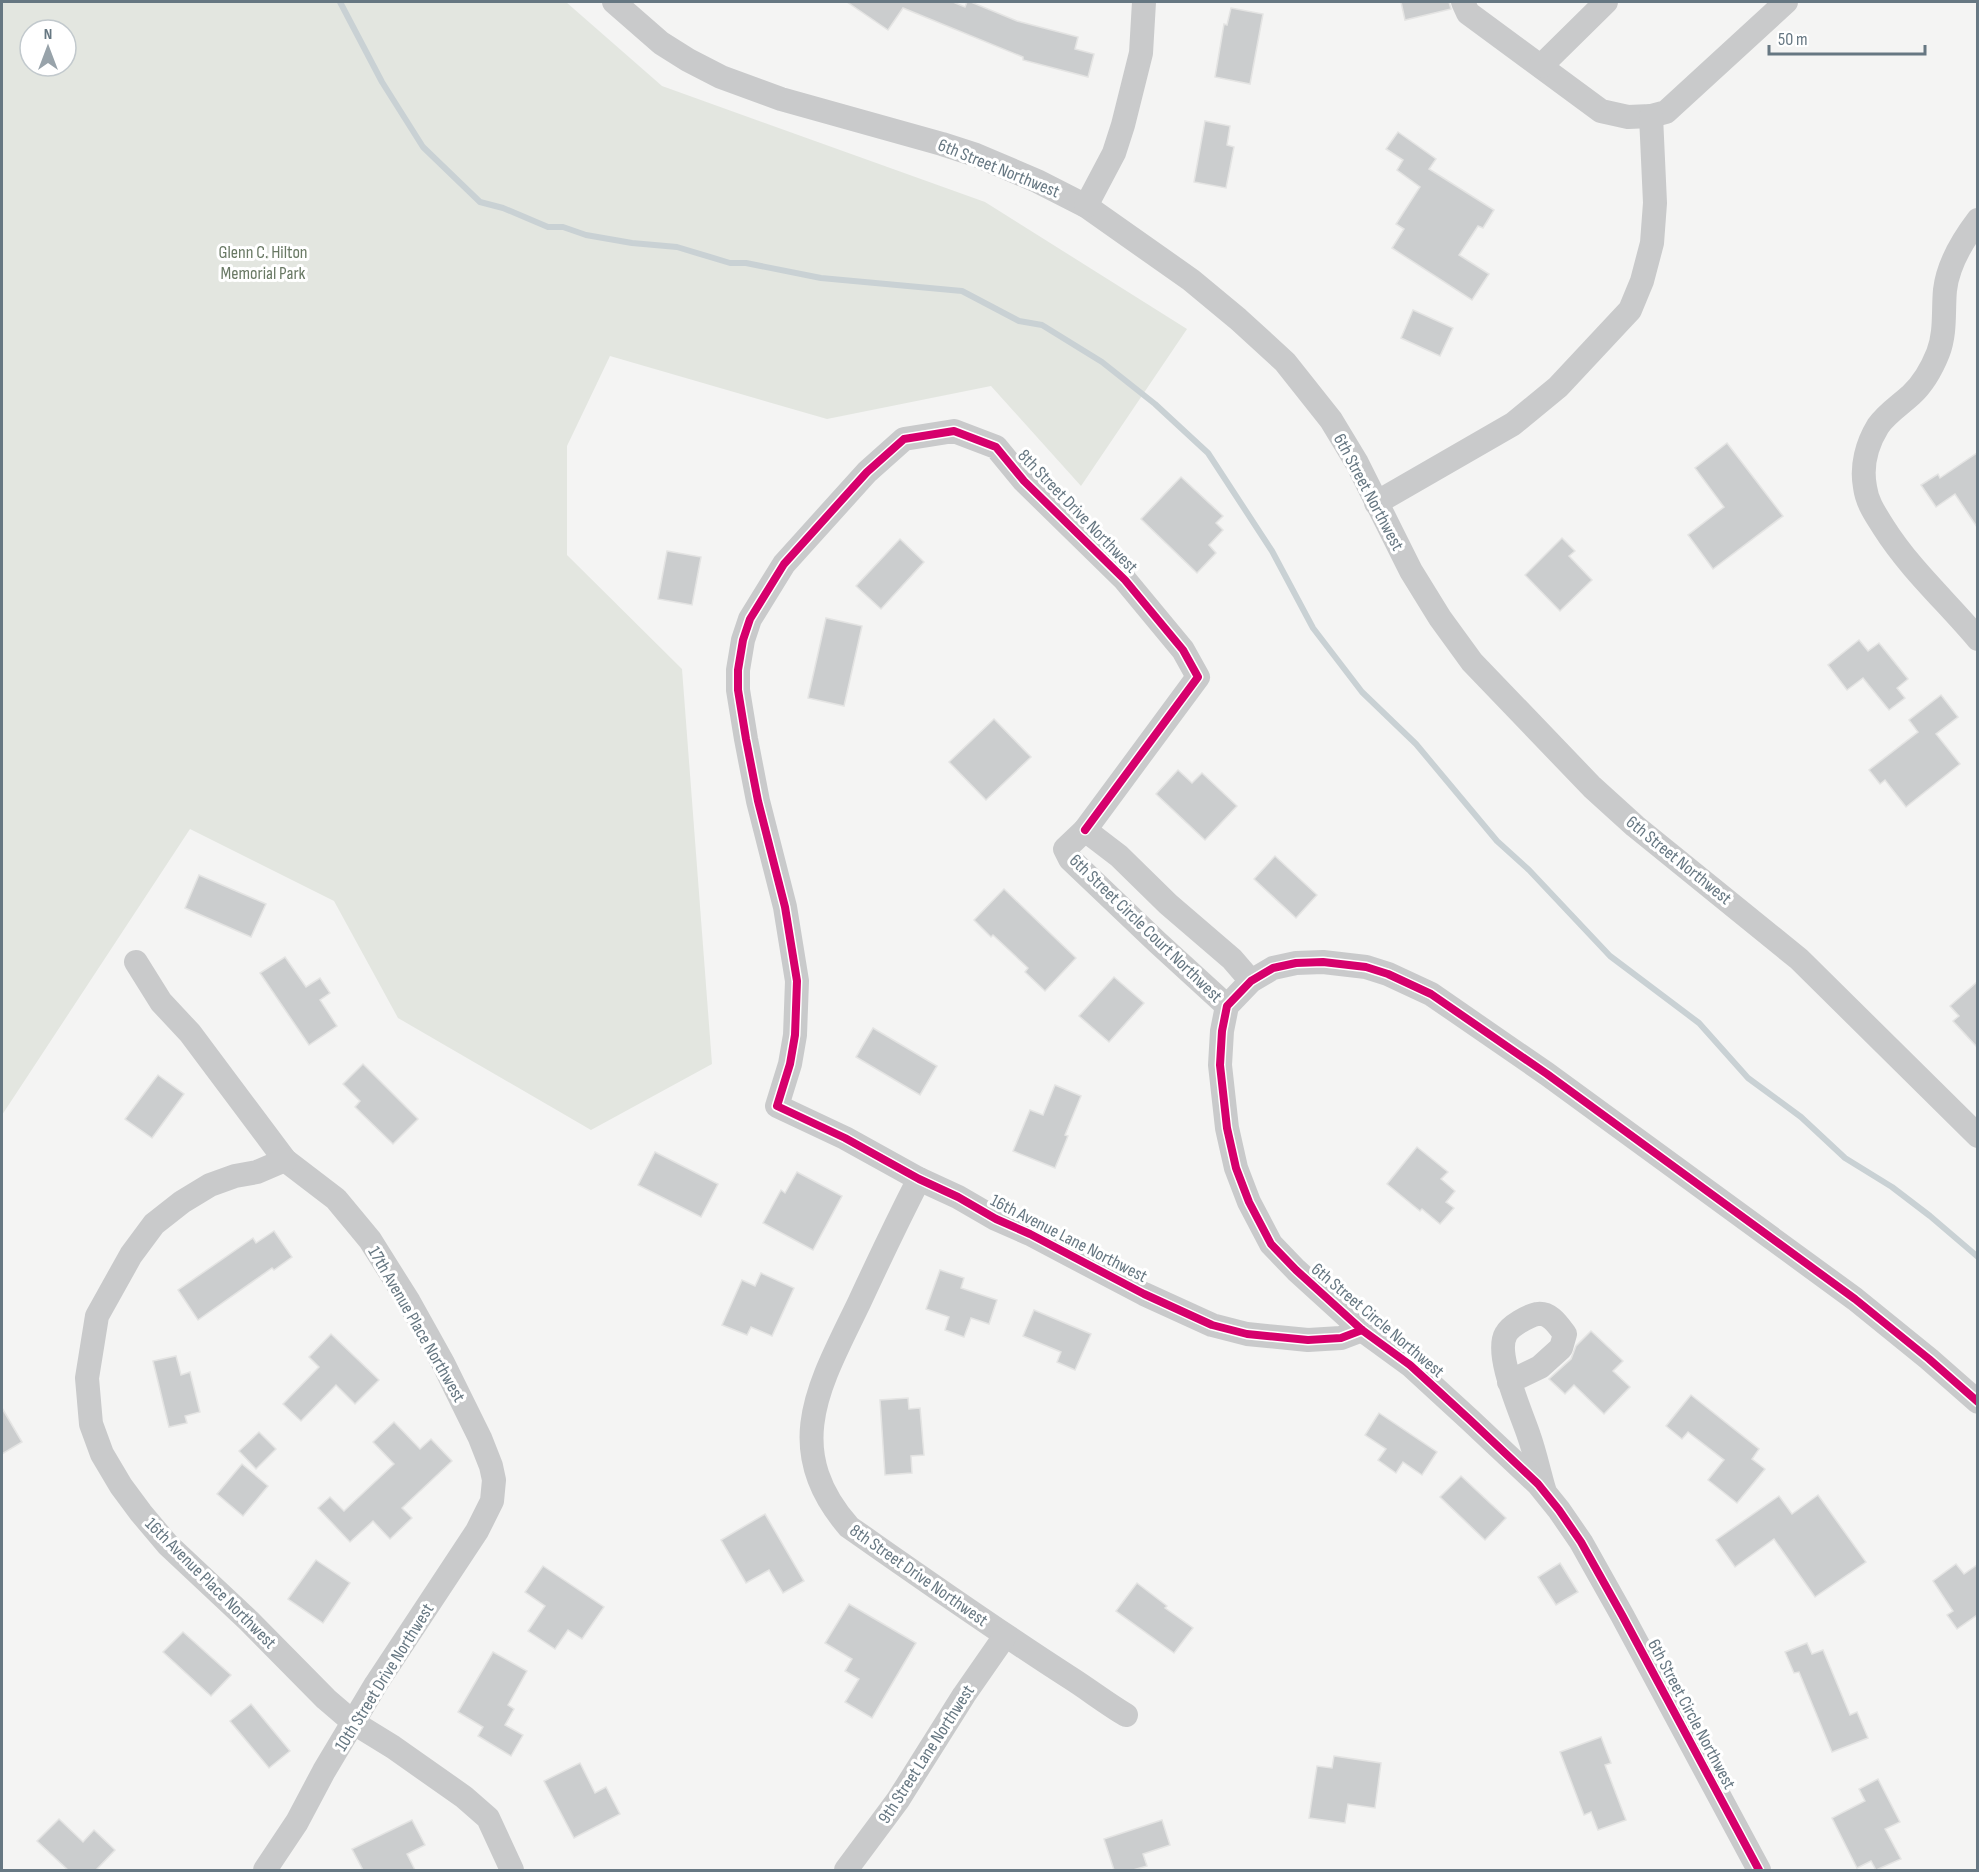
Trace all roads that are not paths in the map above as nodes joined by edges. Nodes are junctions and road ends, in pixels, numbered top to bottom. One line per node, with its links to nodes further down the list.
1 (614, 2): 8 (street, 6th Street Northwest)
2 (1143, 2): 8 (street)
3 (1463, 2): 6 (street)
4 (1606, 2): 6 (street)
5 (1786, 2): 7 (street)
6 (1541, 66): 7 (street)
7 (1651, 116): 10 (street)
8 (1086, 206): 10 (street, 6th Street Northwest)
9 (1973, 226): 11 (street)
10 (1376, 503): 17 (street, 6th Street Northwest)
11 (1977, 637)
12 (1085, 830): 14 (street, 6th Street Circle Court Northwest); 15 (street, 6th Street Circle Court Northwest); 16 (street, 8th Street Drive Northwest)
13 (136, 962): 18 (street, 17th Avenue Place Northwest)
14 (1251, 981): 15 (street); 22 (street)
15 (1227, 1006): 20 (street, 6th Street Circle Northwest)
16 (777, 1106): 19 (street, 16th Avenue Lane Northwest)
17 (1977, 1136)
18 (285, 1160): 23 (street, 17th Avenue Place Northwest); 27 (street, 16th Avenue Place Northwest)
19 (919, 1179): 20 (street, 16th Avenue Lane Northwest); 25 (street, 8th Street Drive Northwest)
20 (1362, 1330): 24 (street, 6th Street Circle Northwest)
21 (1509, 1382): 24 (street)
22 (1977, 1402)
23 (494, 1480): 27 (street, 10th Street Drive Northwest)
24 (1544, 1492): 31 (street, 6th Street Circle Northwest)
25 (1005, 1636): 26 (street, 8th Street Drive Northwest); 30 (street, 9th Street Lane Northwest)
26 (1126, 1714)
27 (354, 1722): 28 (street, 10th Street Drive Northwest); 29 (street, 16th Avenue Place Northwest)
28 (265, 1870)
29 (512, 1870)
30 (846, 1870)
31 (1759, 1870)

